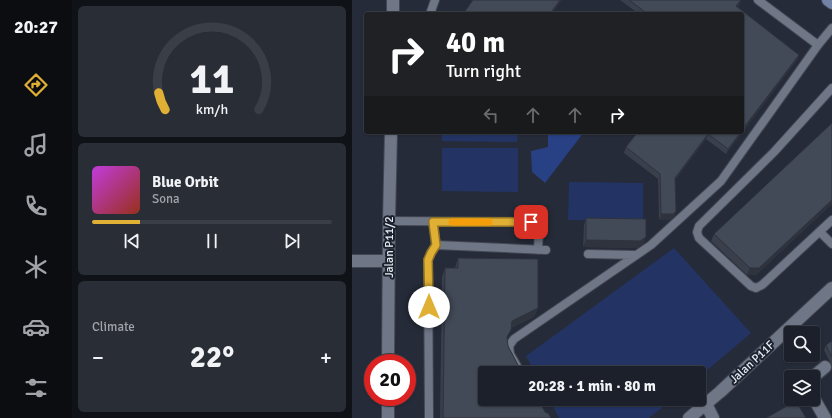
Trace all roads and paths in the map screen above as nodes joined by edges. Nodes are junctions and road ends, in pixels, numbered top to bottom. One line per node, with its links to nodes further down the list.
1 (393, 0): 6 (street)
2 (435, 0): 7 (lane)
3 (758, 0): 9 (lane)
4 (828, 0): 5 (main road)
5 (832, 3)
6 (393, 12)
7 (431, 12)
8 (832, 28): 9 (lane)
9 (818, 45): 19 (lane)
10 (832, 88): 15 (lane)
11 (391, 134): 12 (street, Jalan P11/2)
12 (389, 221): 13 (lane); 21 (street, Jalan P11/2)
13 (433, 222): 17 (lane); 17 (lane)
14 (831, 223): 15 (lane)
15 (820, 232): 16 (lane)
16 (832, 244)
17 (436, 245): 32 (lane)
18 (588, 254): 19 (lane)
19 (635, 255): 24 (lane)
20 (352, 261): 21 (street)
21 (389, 261): 23 (street, Jalan P11/2)
22 (832, 288): 27 (street, Jalan P11F)
23 (388, 354)
24 (517, 366)
25 (825, 367): 26 (street)
26 (820, 371)
27 (706, 404): 34 (street)
28 (388, 406): 31 (street)
29 (704, 406): 33 (street, Jalan P11F)
30 (819, 406): 35 (street)
31 (388, 418)
32 (430, 418)
33 (689, 418)
34 (713, 418)
35 (826, 418)

